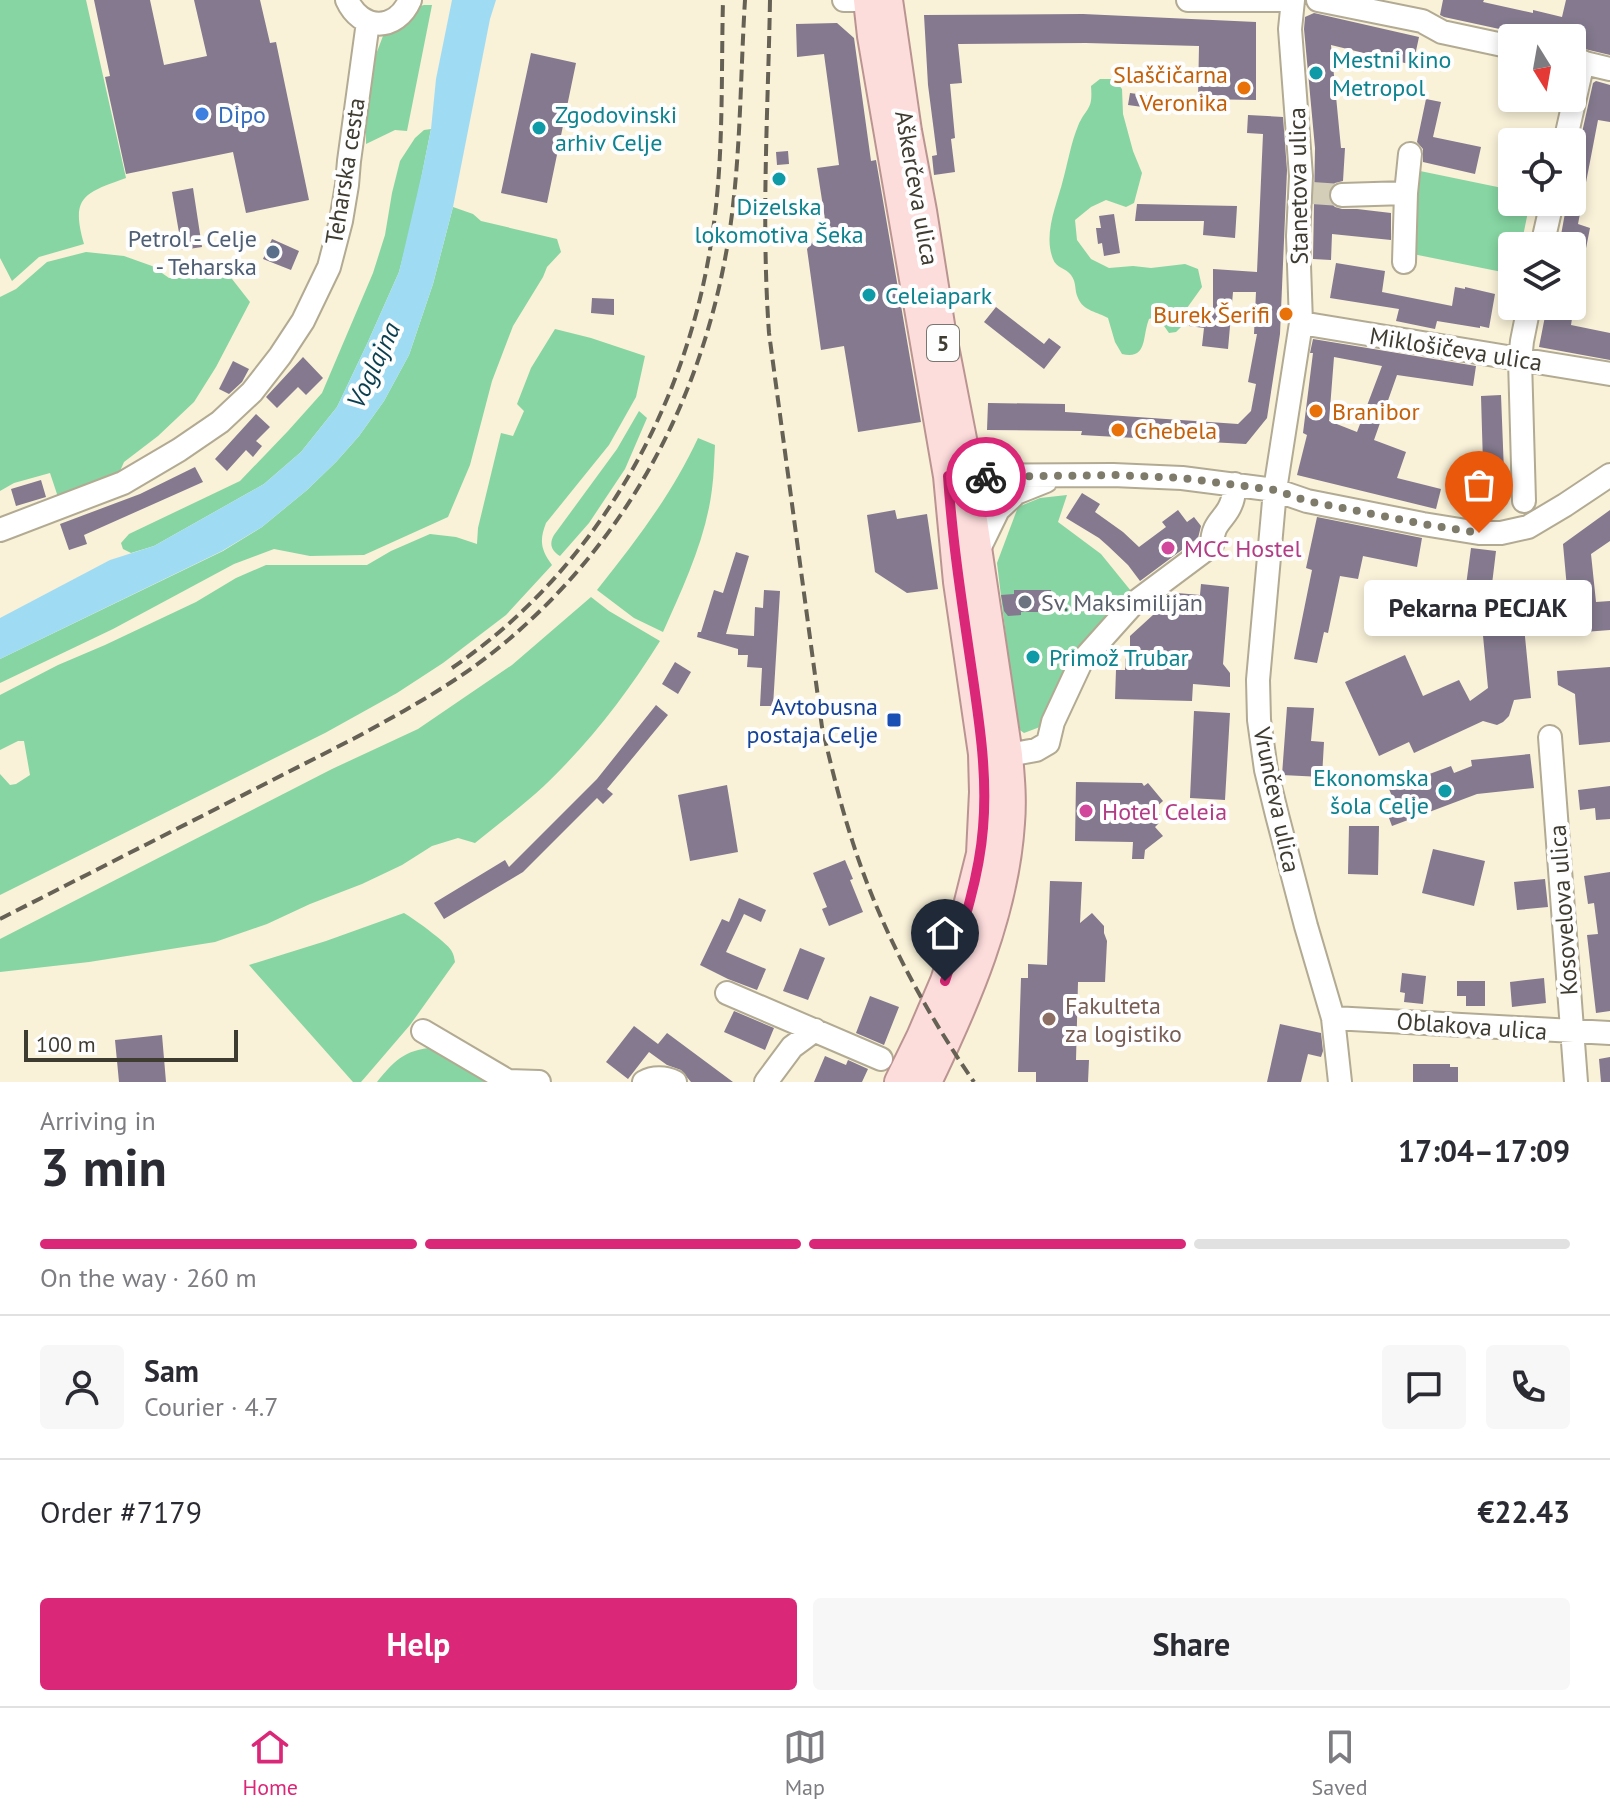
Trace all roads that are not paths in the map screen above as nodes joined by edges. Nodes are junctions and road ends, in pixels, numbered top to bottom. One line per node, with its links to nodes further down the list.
1 (347, 0): 10 (street)
2 (410, 0): 10 (street)
3 (844, 0): 4 (street)
4 (869, 0): 24 (main road, Aškerčeva ulica / 5)
5 (888, 0): 24 (main road, Aškerčeva ulica / 5)
6 (1188, 0): 7 (street)
7 (1280, 0)
8 (1293, 0): 19 (street, Stanetova ulica)
9 (1318, 0): 11 (street)
10 (368, 22): 28 (street, Teharska cesta)
11 (1498, 44)
12 (1586, 63): 13 (street)
13 (1610, 69)
14 (1410, 154): 15 (street)
15 (1406, 193): 16 (street); 17 (street)
16 (1342, 195)
17 (1404, 262)
18 (1527, 320): 20 (street)
19 (1301, 323): 20 (street, Miklošičeva ulica); 26 (street, Vrunčeva ulica)
20 (1520, 360): 21 (street, Miklošičeva ulica); 27 (street)
21 (1610, 374)
22 (1062, 475): 24 (street); 25 (street); 29 (street)
23 (1610, 475): 26 (street)
24 (958, 476): 29 (main road, Aškerčeva ulica / 5); 31 (main road, Aškerčeva ulica / 5)
25 (1235, 484): 26 (street); 31 (street)
26 (1275, 490): 33 (street, Vrunčeva ulica)
27 (1524, 501)
28 (0, 530)
29 (978, 551): 31 (main road, Aškerčeva ulica / 5)
30 (1550, 737): 36 (street, Kosovelova ulica)
31 (995, 755): 43 (main road, 5); 44 (main road, 5)
32 (727, 993): 34 (street)
33 (1333, 1018): 36 (street, Oblakova ulica); 45 (street, Vrunčeva ulica)
34 (815, 1030): 38 (street); 42 (street)
35 (423, 1031): 39 (street)
36 (1572, 1032): 37 (street, Oblakova ulica); 46 (street, Kosovelova ulica)
37 (1610, 1033)
38 (881, 1059)
39 (539, 1082)
40 (644, 1082): 41 (street)
41 (675, 1082)
42 (766, 1082)
43 (899, 1082)
44 (927, 1082)
45 (1340, 1082)
46 (1576, 1082)

